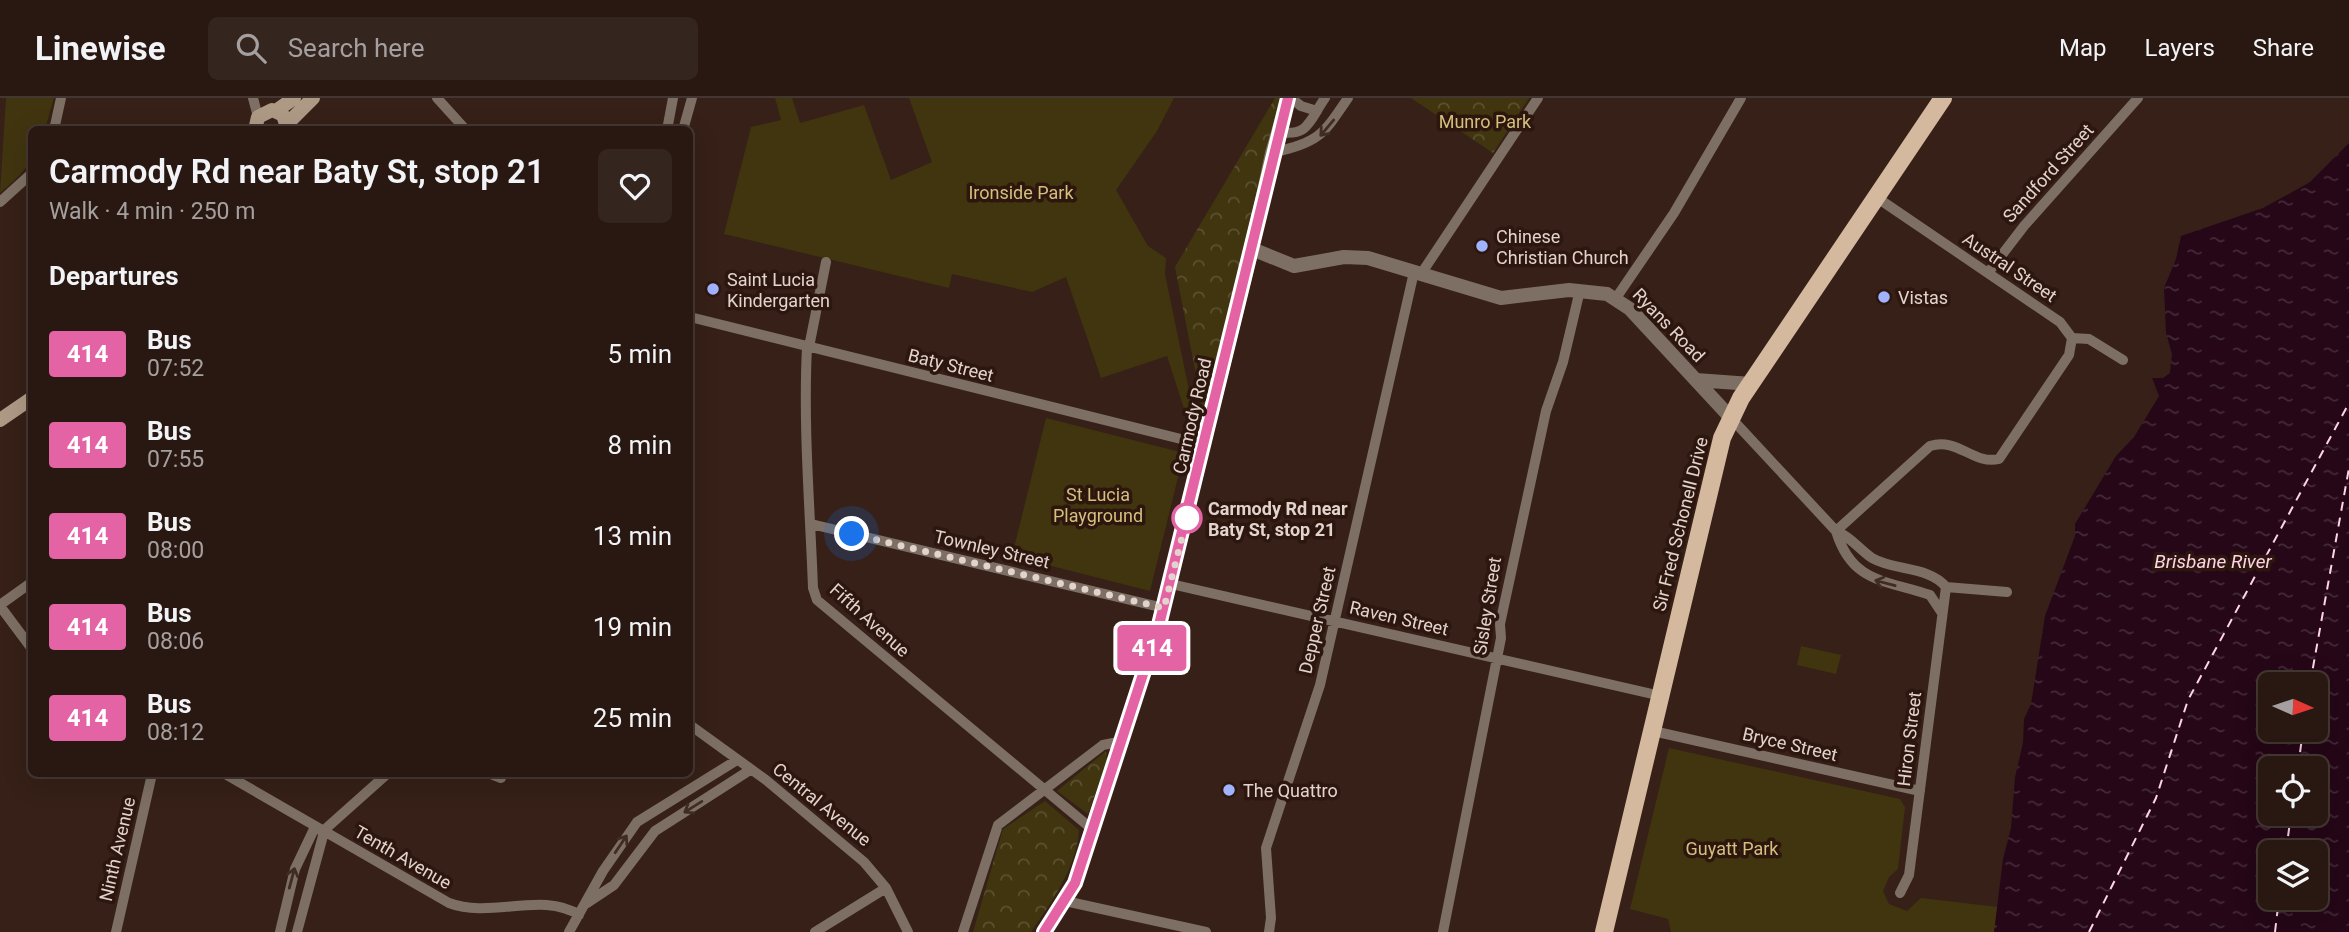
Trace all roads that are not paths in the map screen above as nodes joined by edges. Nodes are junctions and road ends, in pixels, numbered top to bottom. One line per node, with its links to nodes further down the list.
1 (61, 98): 17 (street)
2 (253, 98): 16 (street)
3 (294, 98): 16 (main road)
4 (313, 98): 18 (main road)
5 (437, 98): 19 (street)
6 (673, 98): 20 (street)
7 (692, 98): 21 (street)
8 (1290, 98): 15 (street); 22 (street, Carmody Road)
9 (1325, 98): 15 (street)
10 (1348, 98): 23 (street, one-way to 23)
11 (1538, 98): 29 (street)
12 (1741, 98): 32 (street)
13 (1943, 98): 25 (main road, Sir Fred Schonell Drive)
14 (2138, 98): 30 (street, Sandford Street)
15 (1317, 111): 22 (street)
16 (265, 113): 18 (main road)
17 (55, 126)
18 (288, 126)
19 (462, 126)
20 (668, 126)
21 (684, 126)
22 (1278, 132): 23 (street, Carmody Road)
23 (1272, 153): 27 (street, Carmody Road)
24 (28, 177): 26 (street)
25 (1877, 197): 30 (street, Austral Street); 38 (main road, Sir Fred Schonell Drive)
26 (0, 202)
27 (1252, 249): 29 (street, Ryans Road); 43 (street, Carmody Road)
28 (826, 262): 35 (street, Fifth Avenue)
29 (1418, 273): 31 (street, Ryans Road); 53 (street, Depper Street)
30 (1988, 273): 34 (street, Austral Street)
31 (1580, 290): 32 (street, Ryans Road); 55 (street, Sisley Street)
32 (1616, 298): 37 (street, Ryans Road)
33 (693, 318): 35 (street, Baty Street)
34 (2071, 338): 36 (street, Austral Street); 45 (street)
35 (808, 347): 43 (street, Baty Street); 44 (street, Fifth Avenue)
36 (2123, 360)
37 (1696, 380): 38 (street); 42 (street, Ryans Road)
38 (1751, 384): 42 (main road, Sir Fred Schonell Drive)
39 (28, 397): 41 (main road)
40 (28, 401): 41 (main road)
41 (6, 416)
42 (1731, 418): 45 (street, Ryans Road); 56 (main road, Sir Fred Schonell Drive)
43 (1205, 445): 46 (street, Carmody Road)
44 (811, 524): 51 (street, Townley Street); 66 (street, Fifth Avenue)
45 (1836, 531): 48 (street, Ryans Road); 52 (street, Ryans Road, one-way to 45)
46 (1171, 583): 51 (street, Carmody Road); 53 (street, Raven Street)
47 (28, 585): 50 (street)
48 (1945, 587): 49 (street, Ryans Road); 52 (street, Hiron Street)
49 (2007, 592)
50 (0, 606): 54 (street)
51 (1164, 608): 59 (street, Carmody Road)
52 (1942, 613): 65 (street, Hiron Street)
53 (1334, 621): 55 (street, Raven Street); 83 (street, Depper Street)
54 (28, 644)
55 (1497, 658): 56 (street, Raven Street); 84 (street, Sisley Street)
56 (1661, 696): 58 (main road, Sir Fred Schonell Drive)
57 (693, 727): 60 (street, Central Avenue)
58 (1653, 731): 65 (street, Bryce Street); 85 (main road, Sir Fred Schonell Drive)
59 (1123, 741): 66 (street); 68 (street, Carmody Road)
60 (737, 760): 61 (street, Central Avenue); 72 (street, one-way to 60)
61 (750, 770): 69 (street, Central Avenue); 72 (street, one-way to 72)
62 (151, 777): 74 (street, Ninth Avenue)
63 (230, 777): 67 (street, Tenth Avenue)
64 (383, 777): 67 (street)
65 (1920, 791): 70 (street, Hiron Street)
66 (1044, 793): 68 (street, Fifth Avenue); 80 (street)
67 (320, 830): 73 (street, Tenth Avenue); 75 (street, one-way to 67); 76 (street)
68 (1093, 831): 71 (street, Carmody Road)
69 (886, 888): 78 (street); 79 (street, Central Avenue)
70 (1900, 893)
71 (1065, 901): 81 (street, Carmody Road); 82 (street)
72 (587, 903): 73 (street)
73 (579, 915): 77 (street)
74 (116, 932)
75 (280, 932)
76 (297, 932)
77 (569, 932)
78 (815, 932)
79 (908, 932)
80 (963, 932)
81 (1044, 932)
82 (1206, 932)
83 (1269, 932)
84 (1443, 932)
85 (1604, 932)

